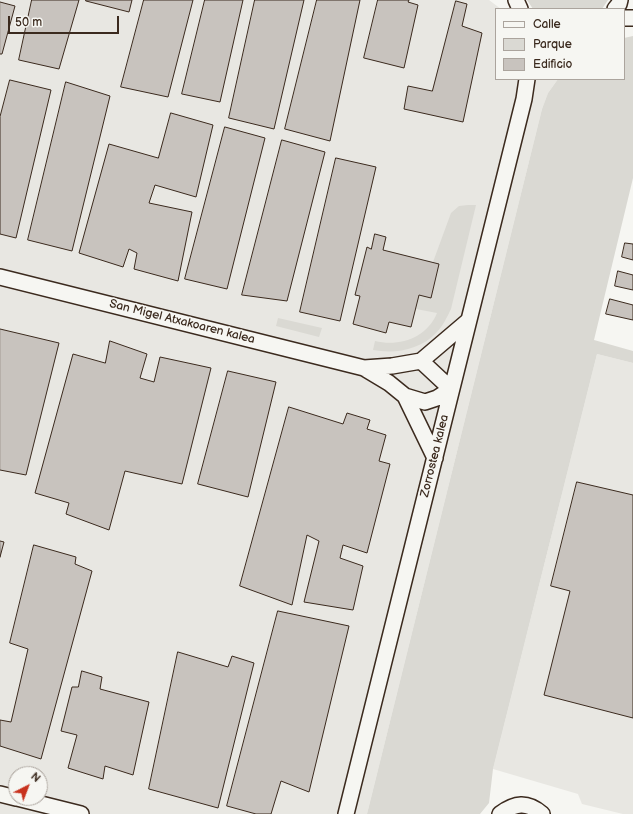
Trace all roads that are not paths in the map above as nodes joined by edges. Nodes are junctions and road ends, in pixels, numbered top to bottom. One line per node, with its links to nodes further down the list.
1 (527, 80): 3 (street, Zorrostea kalea)
2 (538, 80): 3 (street, Zorrostea kalea)
3 (524, 99): 5 (street, Zorrostea kalea)
4 (0, 276): 7 (street, San Migel Atxakoaren kalea)
5 (468, 322): 6 (street, San Migel Atxakoaren kalea); 8 (street, Zorrostea kalea)
6 (421, 361): 7 (street, San Migel Atxakoaren kalea); 8 (street)
7 (364, 368): 9 (street, San Migel Atxakoaren kalea)
8 (452, 389): 9 (street, San Migel Atxakoaren kalea); 10 (street, Zorrostea kalea)
9 (405, 396): 10 (street, San Migel Atxakoaren kalea)
10 (435, 458): 13 (street, Zorrostea kalea)
11 (48, 806): 12 (street)
12 (81, 814)
13 (346, 814)
14 (500, 814): 15 (street)
15 (542, 814)

